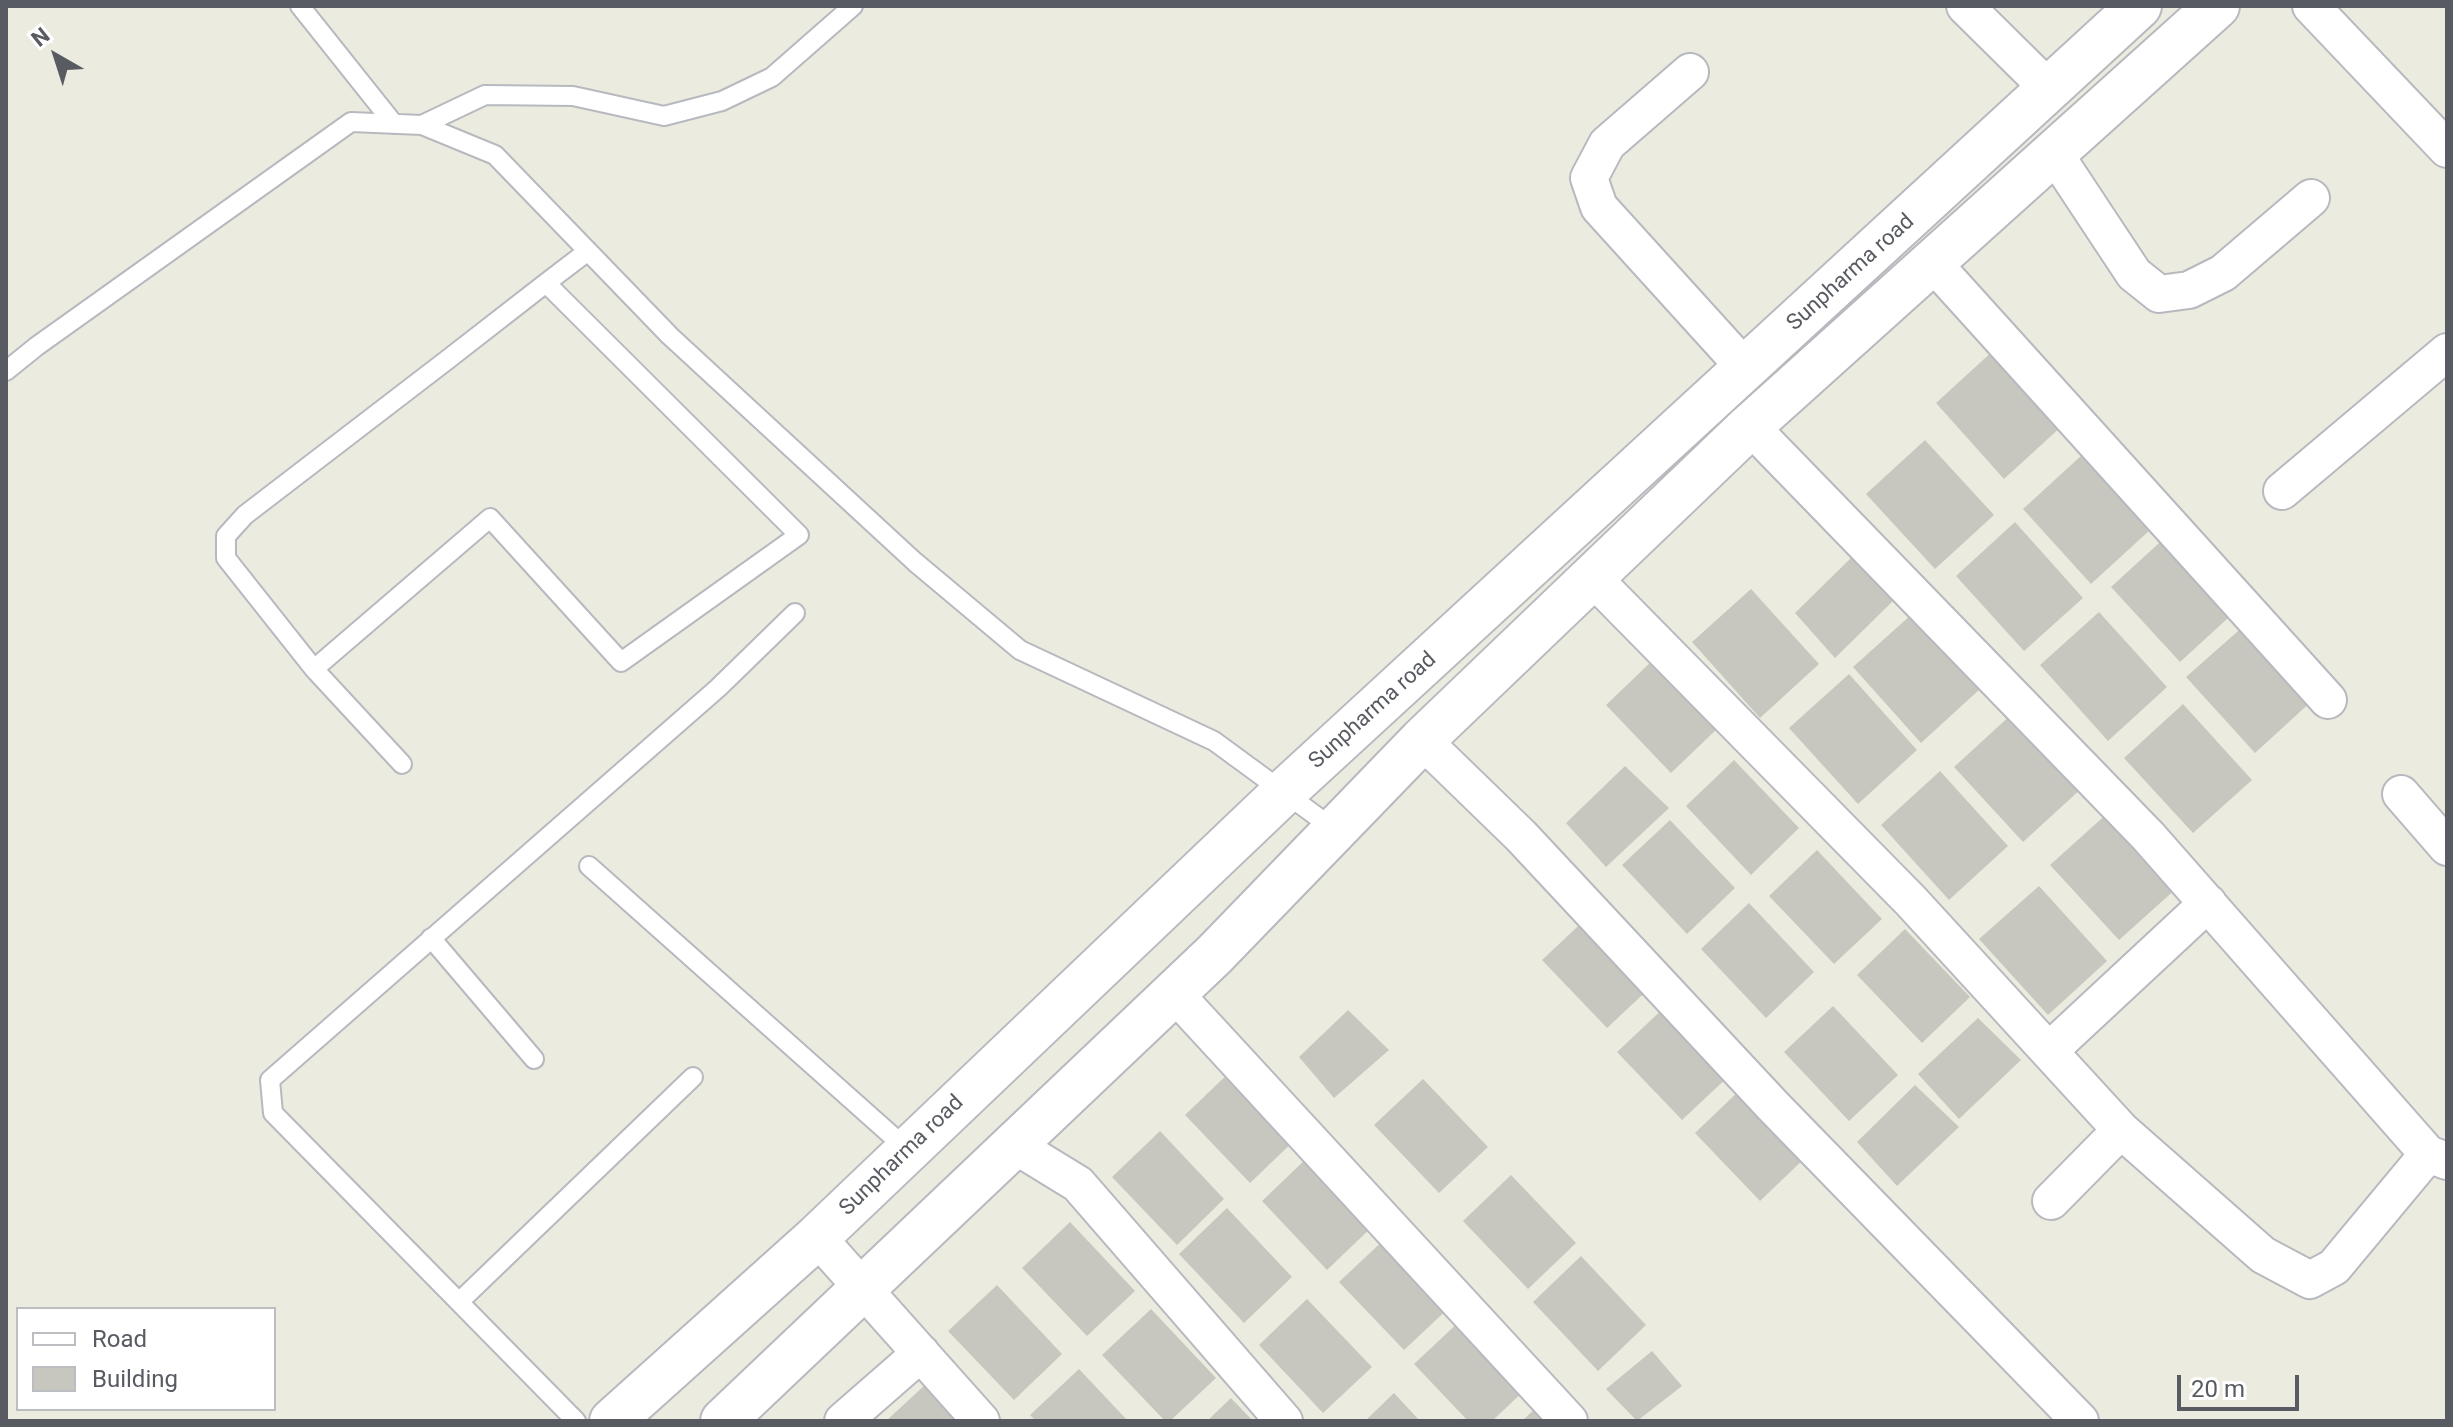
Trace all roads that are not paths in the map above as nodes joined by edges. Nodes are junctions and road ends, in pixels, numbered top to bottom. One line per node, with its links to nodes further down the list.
1 (300, 6): 9 (lane)
2 (853, 6): 10 (lane)
3 (1965, 6): 8 (street)
4 (2139, 6): 8 (street, Sunpharma road)
5 (2217, 6): 12 (street, Sunpharma road)
6 (2311, 6): 11 (street)
7 (1690, 72): 18 (street)
8 (2050, 90): 18 (street, Sunpharma road)
9 (394, 124): 10 (lane); 19 (lane)
10 (422, 125): 14 (lane)
11 (2447, 149)
12 (2054, 153): 13 (street); 15 (street, Sunpharma road)
13 (2311, 198)
14 (588, 251): 16 (lane); 28 (lane)
15 (1932, 262): 20 (street, Sunpharma road); 25 (street)
16 (546, 283): 24 (lane); 24 (lane)
17 (2447, 352): 21 (street)
18 (1746, 369): 28 (street, Sunpharma road)
19 (6, 371)
20 (1750, 426): 22 (street, Sunpharma road); 33 (street)
21 (2282, 491)
22 (1593, 578): 26 (street, Sunpharma road); 36 (street)
23 (795, 613): 34 (lane)
24 (314, 669): 27 (lane)
25 (2328, 700)
26 (1422, 740): 30 (street, Sunpharma road); 55 (street)
27 (402, 764)
28 (1285, 791): 30 (lane); 41 (street, Sunpharma road)
29 (2401, 794): 31 (street)
30 (1335, 830): 35 (street, Sunpharma road)
31 (2447, 847)
32 (589, 866): 41 (lane)
33 (2208, 903): 36 (street); 42 (street)
34 (431, 938): 37 (lane); 46 (lane)
35 (1174, 993): 40 (street, Sunpharma road); 54 (street)
36 (2050, 1050): 39 (street)
37 (534, 1059)
38 (693, 1077): 46 (lane)
39 (2121, 1130): 42 (street); 43 (street)
40 (1016, 1146): 45 (street, Sunpharma road); 53 (street)
41 (908, 1150): 44 (street, Sunpharma road)
42 (2438, 1157)
43 (2051, 1201)
44 (817, 1237): 45 (street); 49 (street, Sunpharma road)
45 (863, 1287): 47 (street); 50 (street, Sunpharma road)
46 (459, 1302): 48 (lane)
47 (921, 1353): 51 (street); 52 (street)
48 (576, 1421)
49 (612, 1421)
50 (723, 1421)
51 (843, 1421)
52 (981, 1421)
53 (1284, 1421)
54 (1569, 1421)
55 (2080, 1421)

